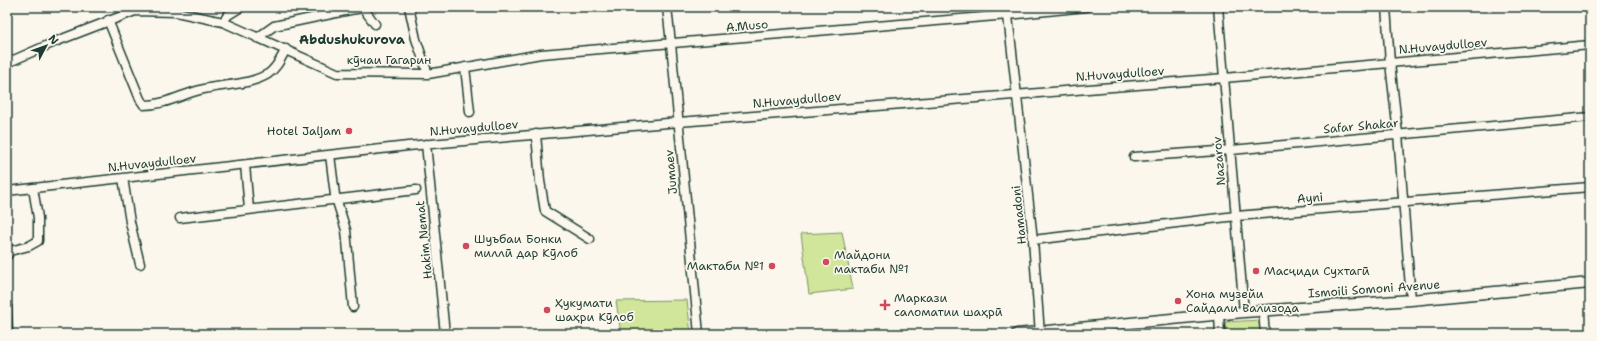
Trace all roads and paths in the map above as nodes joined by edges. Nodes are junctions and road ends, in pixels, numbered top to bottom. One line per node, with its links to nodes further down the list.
1 (241, 7): 9 (street)
2 (408, 7): 19 (street)
3 (667, 7): 13 (street, Jumaev)
4 (1086, 7): 8 (street, A.Muso)
5 (1218, 7): 20 (street, Nazarov)
6 (1386, 7): 17 (street)
7 (362, 8): 11 (street); 12 (street)
8 (1007, 11): 13 (street, A.Muso); 21 (street, Hamadoni)
9 (226, 15): 10 (street, кӯчаи Гагарин); 12 (street, кӯчаи Гагарин)
10 (108, 20): 15 (street); 16 (street, кӯчаи Гагарин)
11 (375, 24)
12 (257, 38): 15 (street, кӯчаи Гагарин)
13 (672, 44): 18 (street, кӯчаи Гагарин); 24 (street, Jumaev)
14 (1590, 45): 17 (street, N.Huvaydulloev)
15 (286, 49): 19 (street, кӯчаи Гагарин)
16 (7, 63)
17 (1390, 63): 20 (street, N.Huvaydulloev); 26 (street)
18 (465, 67): 19 (street, кӯчаи Гагарин); 22 (street)
19 (428, 74)
20 (1224, 78): 21 (street, N.Huvaydulloev); 28 (street, Nazarov)
21 (1018, 94): 24 (street, N.Huvaydulloev); 43 (street, Hamadoni)
22 (470, 112)
23 (1590, 116): 26 (street, Safar Shakar)
24 (679, 122): 25 (street, N.Huvaydulloev); 56 (street, Jumaev)
25 (536, 134): 27 (street, N.Huvaydulloev); 42 (street)
26 (1398, 134): 28 (street, Safar Shakar); 38 (street)
27 (426, 144): 29 (street, N.Huvaydulloev); 55 (street, Hakim Nemat)
28 (1230, 150): 30 (street, Safar Shakar); 40 (street, Nazarov)
29 (330, 155): 31 (street, N.Huvaydulloev); 37 (street)
30 (1134, 157)
31 (245, 164): 32 (street, N.Huvaydulloev); 39 (street)
32 (123, 178): 34 (street, N.Huvaydulloev); 45 (street)
33 (1590, 187): 38 (street, Ayni)
34 (33, 188): 36 (street, N.Huvaydulloev); 44 (street)
35 (416, 190): 37 (street)
36 (7, 191)
37 (337, 200): 39 (street); 49 (street)
38 (1403, 202): 40 (street, Ayni); 47 (street)
39 (249, 209): 41 (street)
40 (1236, 216): 43 (street, Ayni); 51 (street, Nazarov)
41 (180, 218)
42 (590, 239)
43 (1033, 240): 53 (street, Hamadoni)
44 (7, 256)
45 (140, 264)
46 (1590, 283): 47 (main road, Ismoili Somoni Avenue)
47 (1411, 300): 50 (main road, Ismoili Somoni Avenue)
48 (7, 306): 54 (street)
49 (353, 307)
50 (1264, 311): 51 (main road, Ismoili Somoni Avenue); 59 (street)
51 (1244, 312): 52 (main road, Ismoili Somoni Avenue)
52 (1219, 315): 53 (main road, Ismoili Somoni Avenue); 58 (street)
53 (1040, 333): 57 (main road, Ismoili Somoni Avenue)
54 (8, 334)
55 (445, 334)
56 (699, 334)
57 (1017, 334)
58 (1220, 334)
59 (1265, 334)

